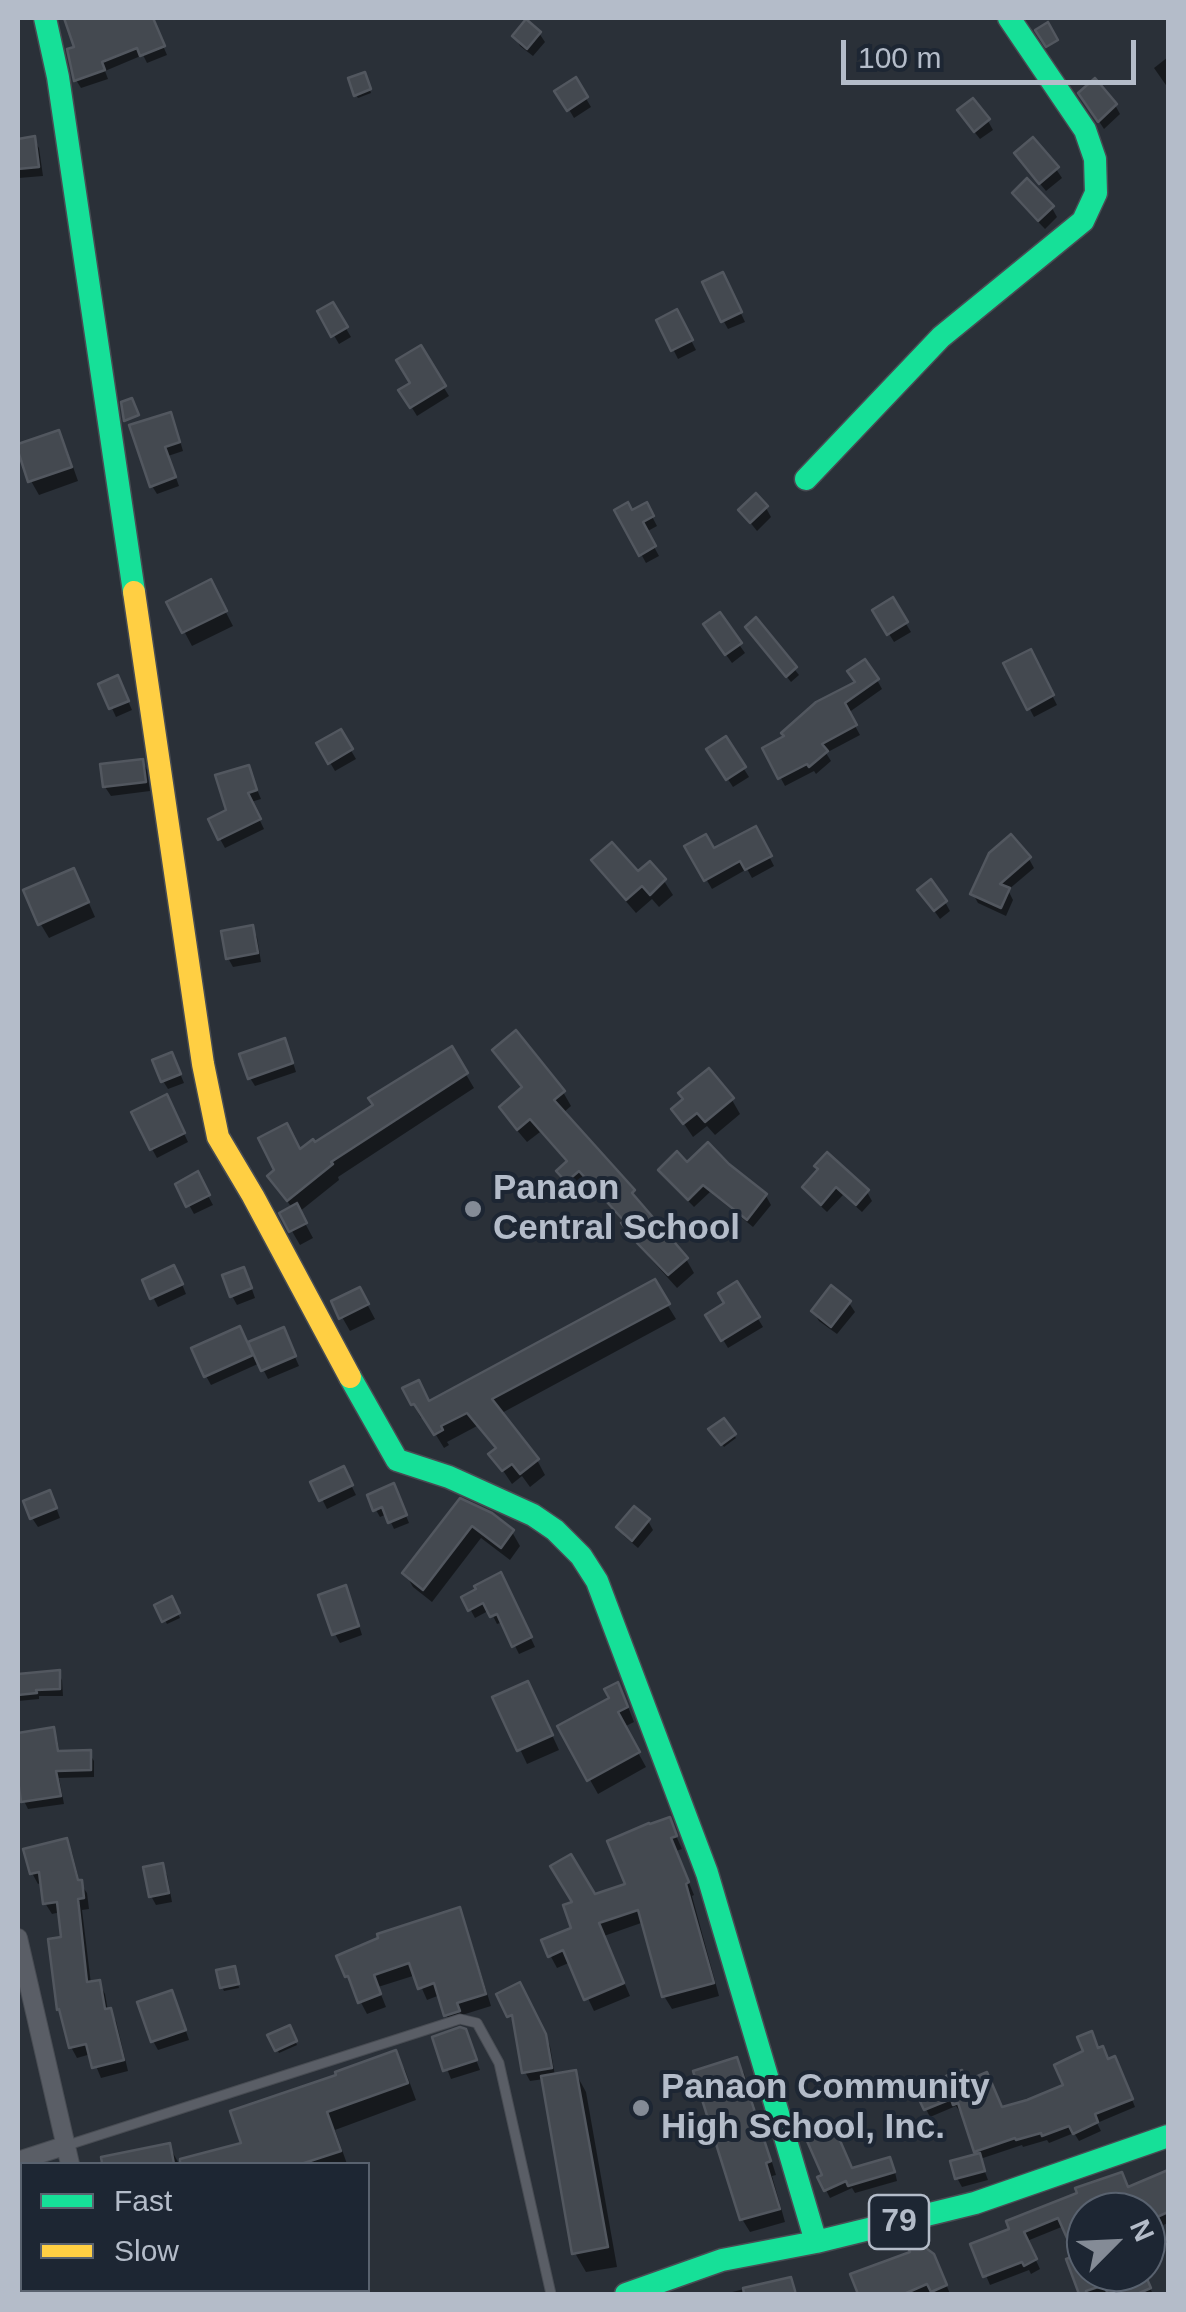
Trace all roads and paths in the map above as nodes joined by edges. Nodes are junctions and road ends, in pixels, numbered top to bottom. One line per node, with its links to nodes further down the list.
1 (45, 18): 9 (main road)
2 (1009, 18): 3 (main road)
3 (806, 479)
4 (18, 1938): 6 (street)
5 (1168, 2136): 9 (main road, 79)
6 (67, 2145): 7 (street); 8 (street); 10 (lane)
7 (18, 2161)
8 (70, 2162)
9 (816, 2242): 11 (main road, 79)
10 (551, 2294)
11 (626, 2294)

